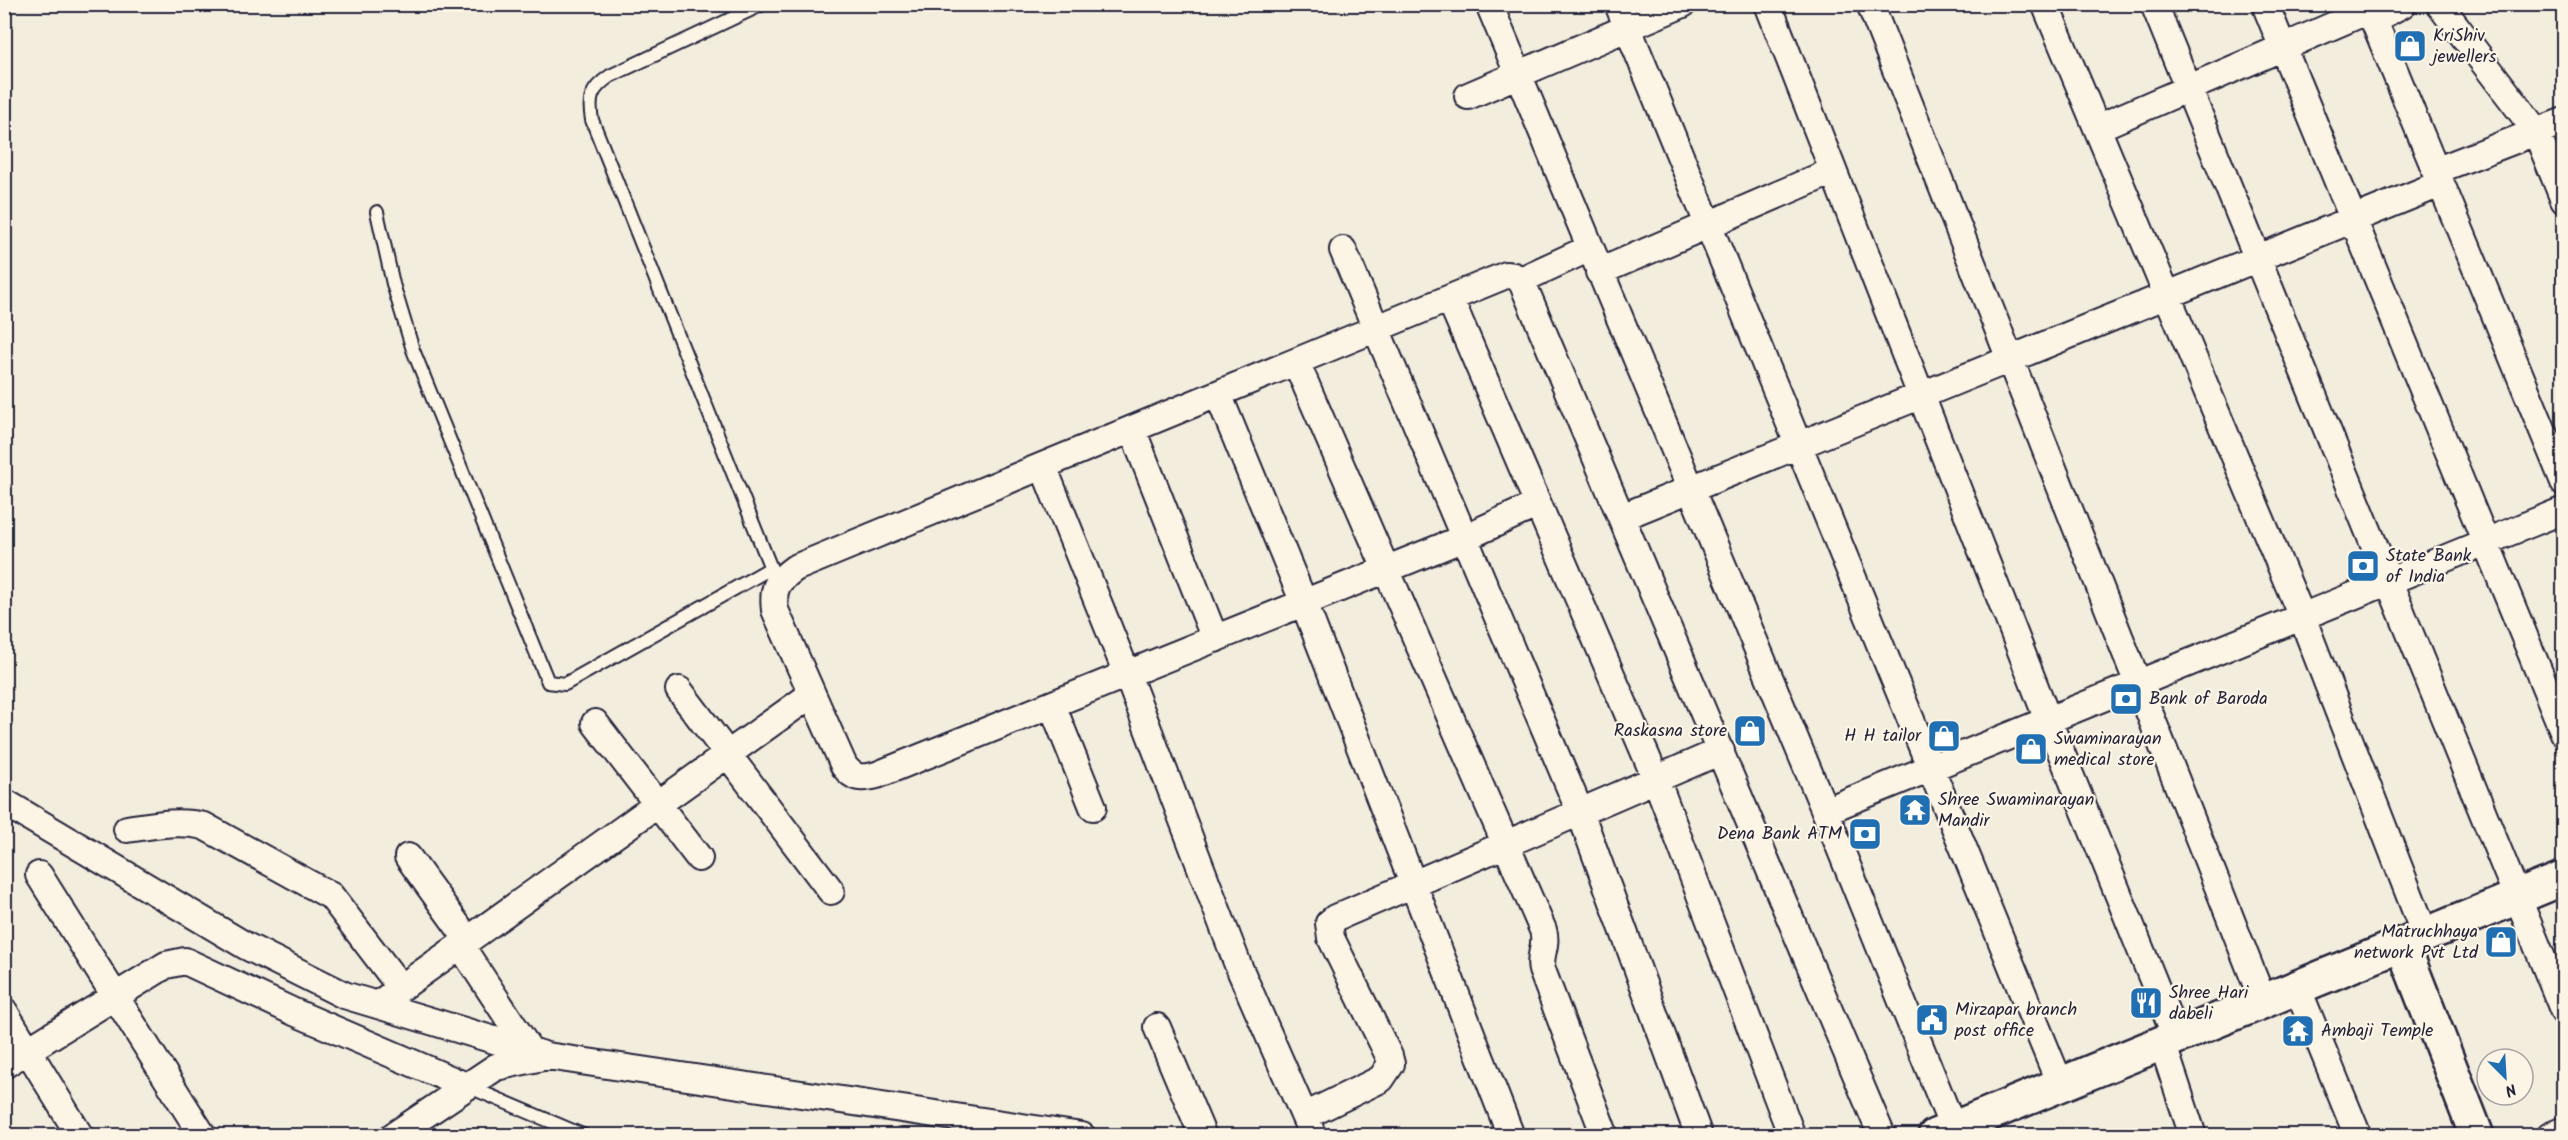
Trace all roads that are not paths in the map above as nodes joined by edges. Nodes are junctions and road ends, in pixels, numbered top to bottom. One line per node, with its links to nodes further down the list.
1 (763, 4): 50 (lane)
2 (1489, 4): 15 (street)
3 (1618, 4): 13 (street)
4 (1683, 4): 13 (street)
5 (1768, 4): 21 (street)
6 (1870, 4): 35 (street)
7 (2046, 4): 19 (street)
8 (2154, 4): 16 (street)
9 (2265, 4): 14 (street)
10 (2403, 4): 12 (street)
11 (2439, 4): 20 (street)
12 (2370, 12): 14 (street); 22 (street)
13 (1627, 28): 15 (street); 26 (street)
14 (2282, 48): 16 (street); 25 (street)
15 (1518, 75): 17 (street); 27 (street)
16 (2187, 88): 19 (street); 29 (street)
17 (1468, 96)
18 (2564, 121): 20 (street)
19 (2097, 128): 32 (street)
20 (2536, 132): 22 (street); 23 (street)
21 (1833, 171): 26 (street); 38 (street)
22 (2438, 177): 25 (street); 42 (street)
23 (2564, 200)
24 (377, 212): 50 (lane)
25 (2353, 219): 29 (street); 48 (street)
26 (1708, 225): 30 (street); 40 (street)
27 (1590, 248): 30 (street); 31 (street)
28 (1343, 250): 34 (street)
29 (2256, 259): 32 (street); 51 (street)
30 (1599, 272): 43 (street)
31 (1521, 280): 33 (street); 46 (street)
32 (2167, 295): 35 (street); 53 (street)
33 (1450, 299): 34 (street); 44 (street)
34 (1376, 329): 36 (street); 47 (street)
35 (2009, 359): 38 (street); 56 (street)
36 (1296, 362): 37 (street); 49 (street)
37 (1218, 394): 39 (street); 52 (street)
38 (1921, 395): 40 (street); 60 (street)
39 (1132, 429): 41 (street); 54 (street)
40 (1798, 445): 43 (street); 65 (street)
41 (1044, 466): 50 (street); 55 (street)
42 (2564, 482)
43 (1690, 489): 46 (street); 70 (street)
44 (1538, 504): 47 (street); 66 (street)
45 (2564, 510): 48 (street)
46 (1622, 517): 63 (street)
47 (1464, 538): 49 (street); 71 (street)
48 (2485, 542): 51 (street); 62 (street)
49 (1385, 570): 52 (street); 73 (street)
50 (774, 575): 58 (street)
51 (2388, 582): 53 (street); 80 (street)
52 (1304, 603): 54 (street); 78 (street)
53 (2302, 617): 56 (street); 81 (street)
54 (1215, 639): 55 (street)
55 (1127, 674): 59 (street); 97 (street)
56 (2137, 684): 60 (street); 86 (street)
57 (679, 690): 64 (street)
58 (812, 694): 59 (street); 64 (street)
59 (1052, 705): 69 (street)
60 (2049, 720): 65 (street); 91 (street)
61 (595, 723): 68 (street)
62 (2564, 733)
63 (1721, 751): 66 (street); 110 (street)
64 (728, 754): 68 (street); 79 (street)
65 (1930, 768): 70 (street); 95 (street)
66 (1656, 779): 71 (street); 109 (street)
67 (4, 802): 87 (street)
68 (658, 804): 75 (street); 82 (street)
69 (1093, 807)
70 (1825, 811): 99 (street)
71 (1580, 812): 73 (street); 108 (street)
72 (127, 829): 84 (street)
73 (1506, 844): 78 (street); 107 (street)
74 (408, 857): 82 (street)
75 (699, 858)
76 (39, 874): 85 (street)
77 (2564, 878): 80 (street)
78 (1413, 884): 97 (street); 106 (street)
79 (831, 891)
80 (2516, 898): 81 (street); 89 (street)
81 (2414, 940): 83 (street); 113 (street)
82 (464, 943): 84 (street); 93 (street)
83 (2297, 987): 86 (street); 112 (street)
84 (401, 988): 87 (street)
85 (116, 998): 92 (street); 96 (street); 101 (street)
86 (2263, 1001): 91 (street)
87 (377, 1005): 93 (street)
88 (4, 1011): 92 (street)
89 (2564, 1012)
90 (1157, 1027): 105 (street)
91 (2169, 1040): 95 (street); 111 (street)
92 (28, 1051): 94 (street); 100 (street)
93 (538, 1053): 96 (street); 104 (street)
94 (4, 1065)
95 (2060, 1084): 99 (street)
96 (466, 1086): 102 (street); 103 (lane)
97 (1309, 1126)
98 (2564, 1130): 114 (street)
99 (1944, 1132)
100 (80, 1136)
101 (203, 1136)
102 (393, 1136)
103 (585, 1136)
104 (1082, 1136)
105 (1203, 1136)
106 (1511, 1136)
107 (1605, 1136)
108 (1699, 1136)
109 (1792, 1136)
110 (1882, 1136)
111 (2193, 1136)
112 (2358, 1136)
113 (2476, 1136)
114 (2550, 1136)

